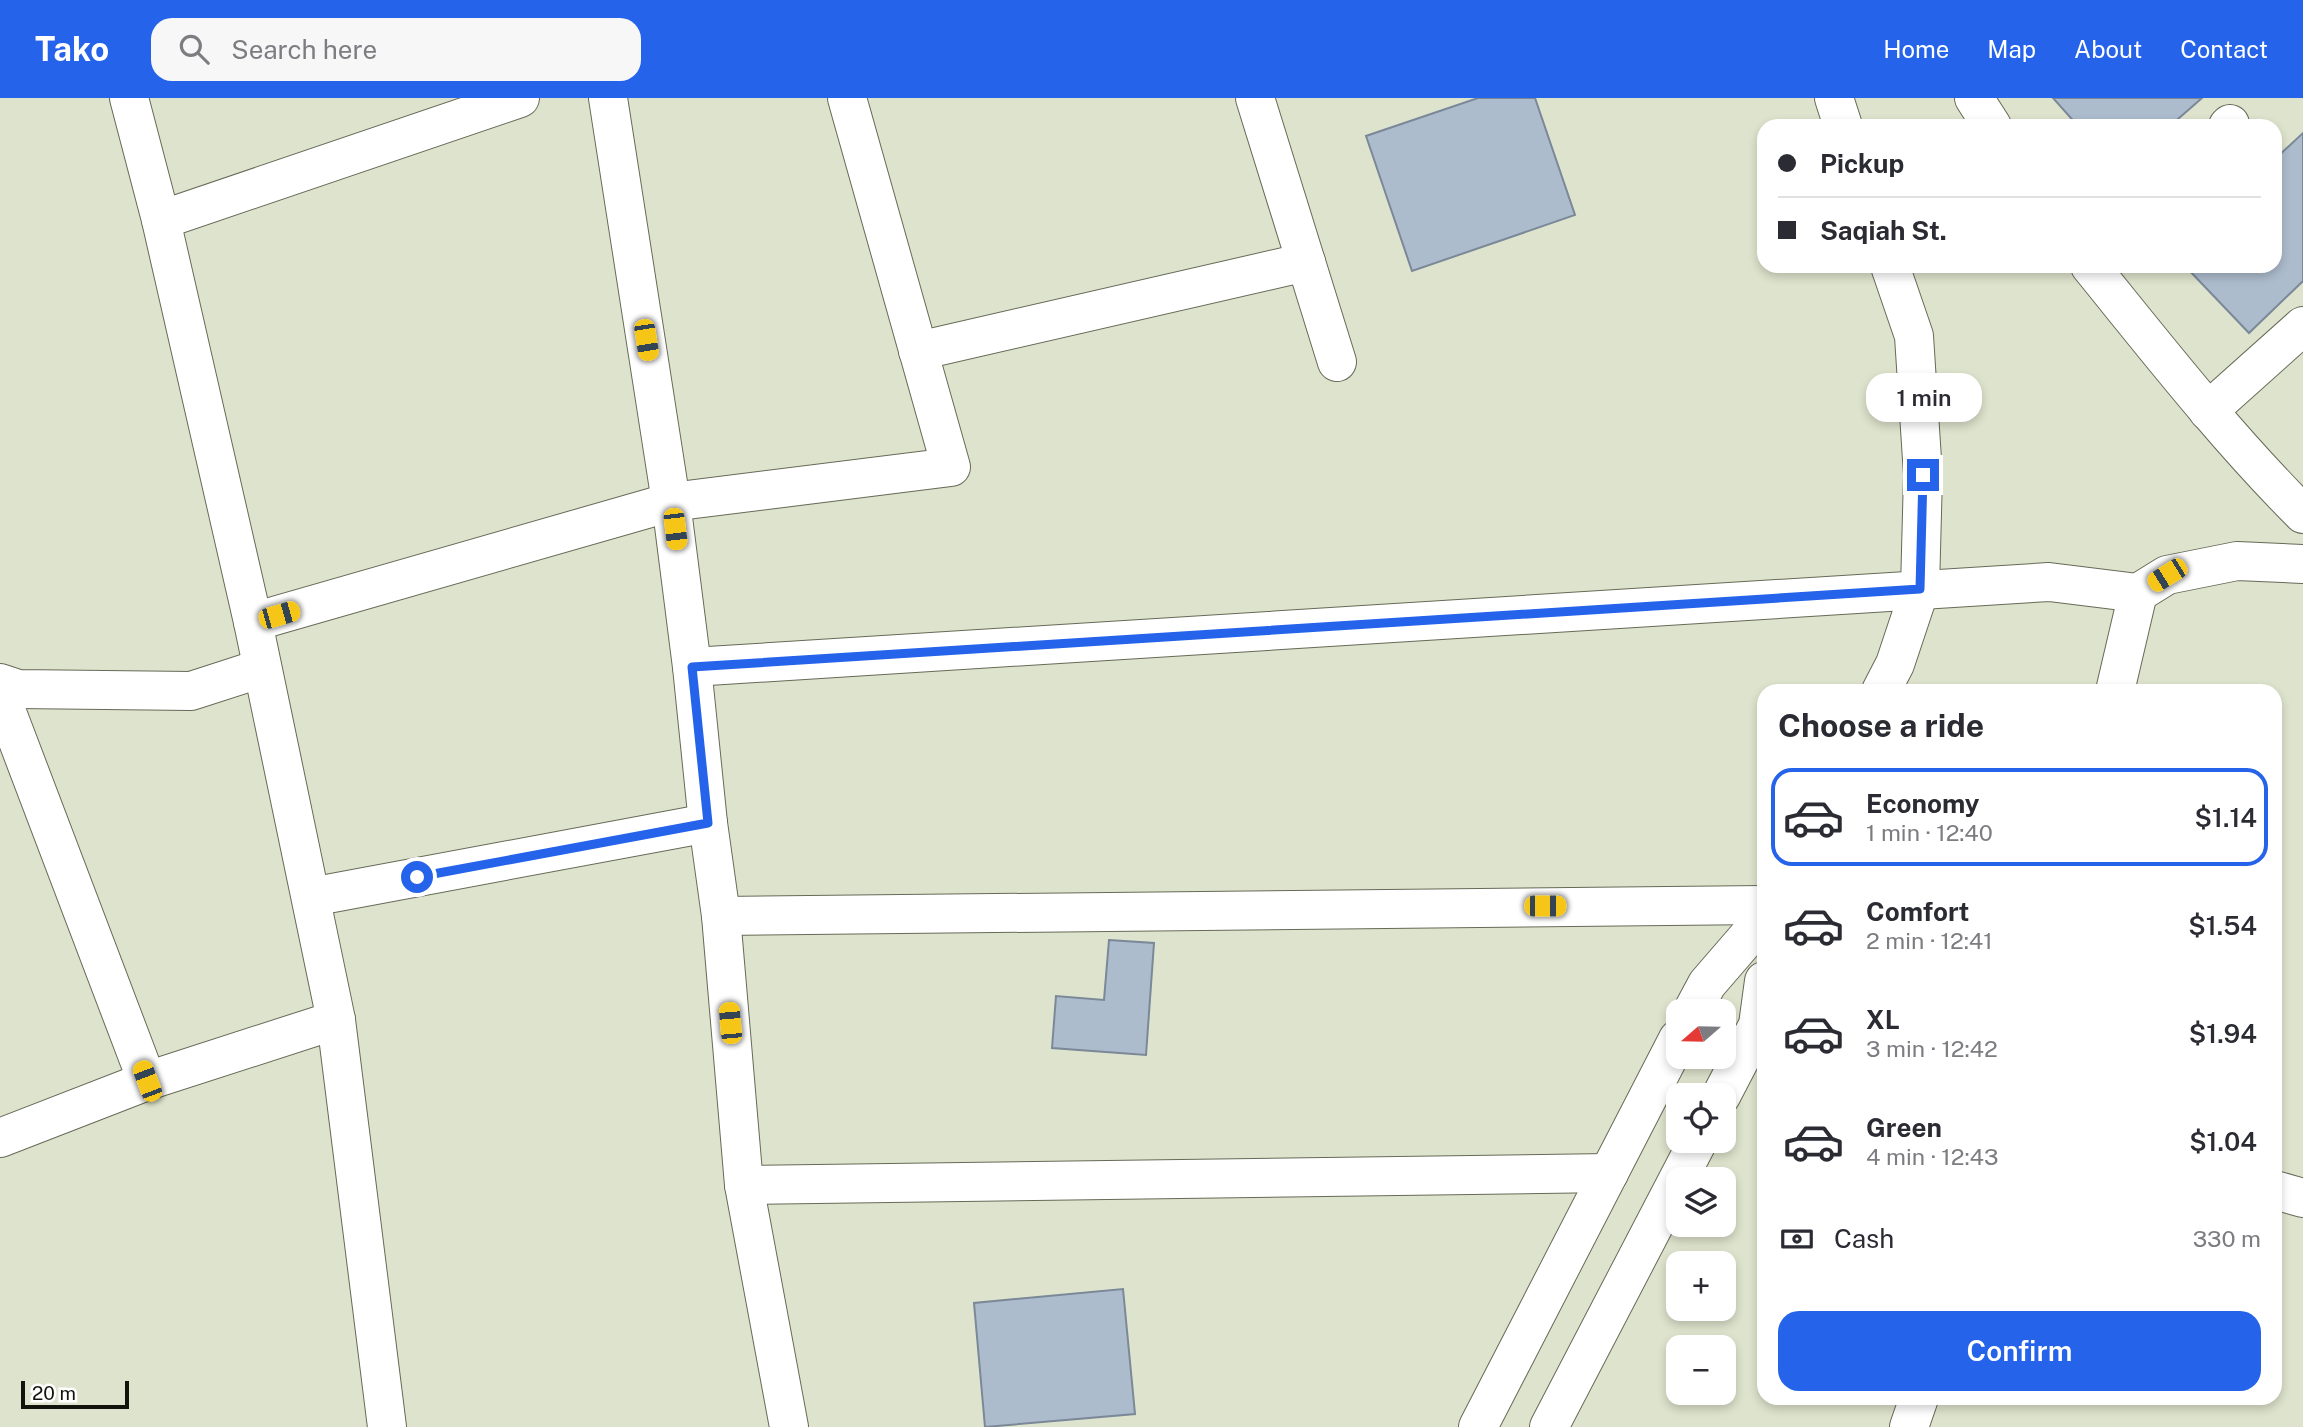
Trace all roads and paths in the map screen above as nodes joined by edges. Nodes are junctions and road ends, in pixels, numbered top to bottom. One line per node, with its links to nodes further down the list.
1 (129, 98): 10 (street)
2 (520, 98): 10 (street)
3 (608, 98): 18 (street)
4 (847, 98): 15 (street)
5 (1255, 98): 11 (street)
6 (1834, 98): 8 (street)
7 (1974, 98): 9 (street)
8 (1841, 119)
9 (1988, 119)
10 (161, 220): 23 (street)
11 (1306, 262): 15 (street); 16 (street)
12 (1892, 273): 21 (street)
13 (2096, 273): 17 (street)
14 (2303, 326): 17 (street)
15 (918, 351): 18 (street)
16 (1337, 362)
17 (2208, 411): 19 (street)
18 (671, 502): 23 (street); 24 (street)
19 (2303, 514)
20 (2303, 564): 22 (street)
21 (1920, 589): 22 (street); 24 (street); 27 (street)
22 (2138, 593): 28 (street)
23 (253, 622): 25 (street)
24 (692, 667): 30 (street)
25 (262, 668): 26 (street); 31 (street)
26 (0, 684)
27 (1885, 684)
28 (2117, 684)
29 (0, 694): 39 (street)
30 (708, 823): 31 (street); 33 (street)
31 (311, 897): 36 (street)
32 (1757, 905): 33 (street)
33 (721, 916): 44 (street)
34 (1757, 926): 35 (street)
35 (1699, 999)
36 (336, 1020): 39 (street); 48 (street)
37 (1757, 1028): 40 (street)
38 (1666, 1062): 43 (street)
39 (147, 1081): 41 (street)
40 (1728, 1083)
41 (0, 1138)
42 (1692, 1153): 51 (street)
43 (1609, 1173): 44 (street); 50 (street)
44 (744, 1185): 49 (street)
45 (2282, 1192): 46 (street)
46 (2303, 1198)
47 (1917, 1405): 52 (street)
48 (387, 1427)
49 (789, 1427)
50 (1478, 1427)
51 (1549, 1427)
52 (1909, 1427)

